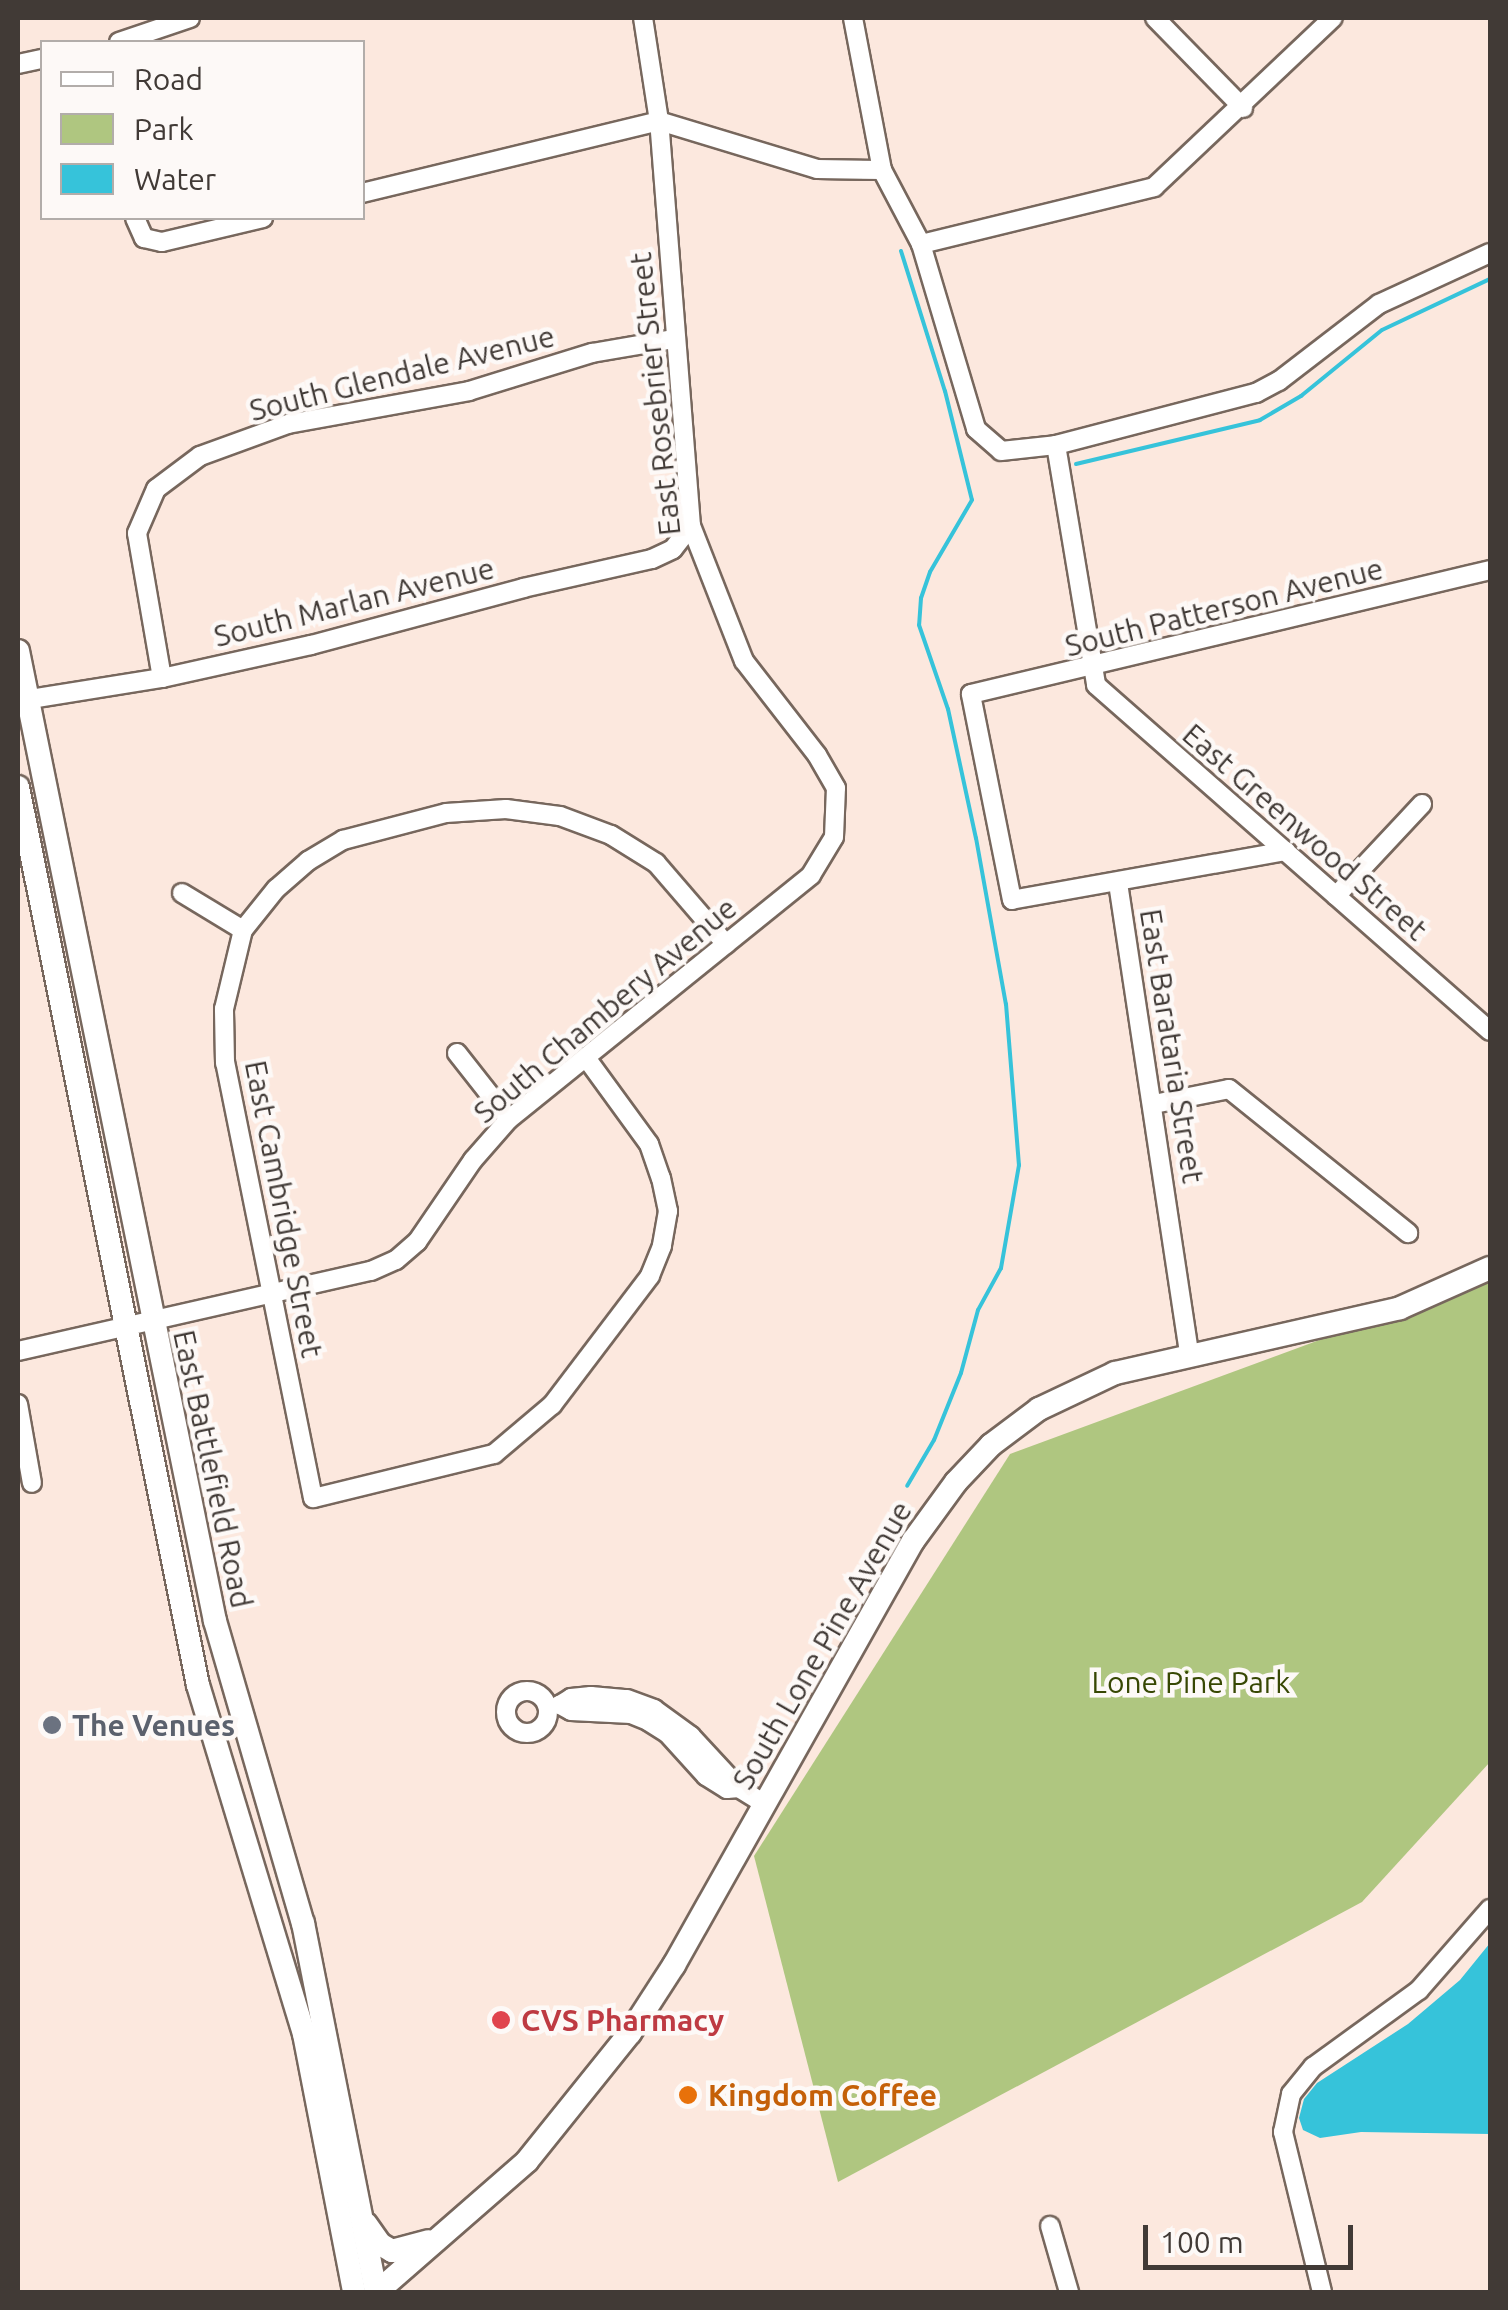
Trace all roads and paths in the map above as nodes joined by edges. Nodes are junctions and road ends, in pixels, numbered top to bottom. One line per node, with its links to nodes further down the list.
1 (190, 18): 6 (street)
2 (642, 18): 8 (street, East Rosebrier Street)
3 (853, 18): 9 (street)
4 (1154, 18): 7 (street)
5 (1334, 18): 7 (street)
6 (125, 40)
7 (1243, 108): 13 (street)
8 (659, 121): 9 (street); 10 (street); 15 (street, East Rosebrier Street)
9 (882, 170): 13 (street)
10 (365, 192)
11 (136, 220): 12 (street)
12 (254, 220)
13 (921, 244): 16 (street)
14 (1490, 253): 16 (street)
15 (673, 339): 17 (street, East Rosebrier Street); 21 (street, South Glendale Avenue)
16 (1056, 445): 20 (street)
17 (691, 526): 21 (street, South Marlan Avenue); 25 (street, East Rosebrier Street)
18 (1490, 570): 20 (street, South Patterson Avenue)
19 (18, 651): 23 (main road, East Battlefield Road)
20 (1091, 668): 22 (street, South Patterson Avenue); 27 (street, East Greenwood Street)
21 (162, 678): 23 (street, South Marlan Avenue)
22 (971, 694): 28 (street, East Barataria Street)
23 (22, 700): 41 (main road, East Battlefield Road)
24 (18, 787): 42 (main road, East Battlefield Road)
25 (836, 788): 32 (street, South Chambery Avenue)
26 (1422, 804): 30 (street)
27 (1286, 851): 28 (street); 30 (street, East Greenwood Street)
28 (1118, 882): 36 (street, East Barataria Street)
29 (182, 893): 31 (street)
30 (1336, 896): 33 (street, East Greenwood Street)
31 (243, 930): 32 (street); 40 (street, East Cambridge Street)
32 (726, 944): 35 (street, South Chambery Avenue)
33 (1490, 1031)
34 (458, 1053): 37 (street)
35 (587, 1059): 37 (street, South Chambery Avenue); 40 (street, East Cambridge Street)
36 (1154, 1104): 38 (street); 44 (street, East Barataria Street)
37 (509, 1119): 40 (street, South Chambery Avenue)
38 (1408, 1234)
39 (1490, 1268): 44 (main road, South Lone Pine Avenue)
40 (272, 1292): 41 (street, South Chambery Avenue)
41 (151, 1323): 42 (street, South Chambery Avenue); 50 (main road, East Battlefield Road)
42 (127, 1329): 43 (street, South Chambery Avenue); 53 (main road, East Battlefield Road)
43 (18, 1350)
44 (1190, 1353): 48 (main road, South Lone Pine Avenue)
45 (18, 1404): 46 (street)
46 (32, 1483)
47 (554, 1706): 48 (street)
48 (765, 1804): 51 (main road, South Lone Pine Avenue)
49 (1490, 1909): 56 (street)
50 (363, 2218): 51 (main road); 54 (main road, East Battlefield Road)
51 (453, 2226): 54 (main road, South Lone Pine Avenue)
52 (1050, 2226): 55 (street)
53 (354, 2292)
54 (377, 2292)
55 (1068, 2292)
56 (1322, 2292)

